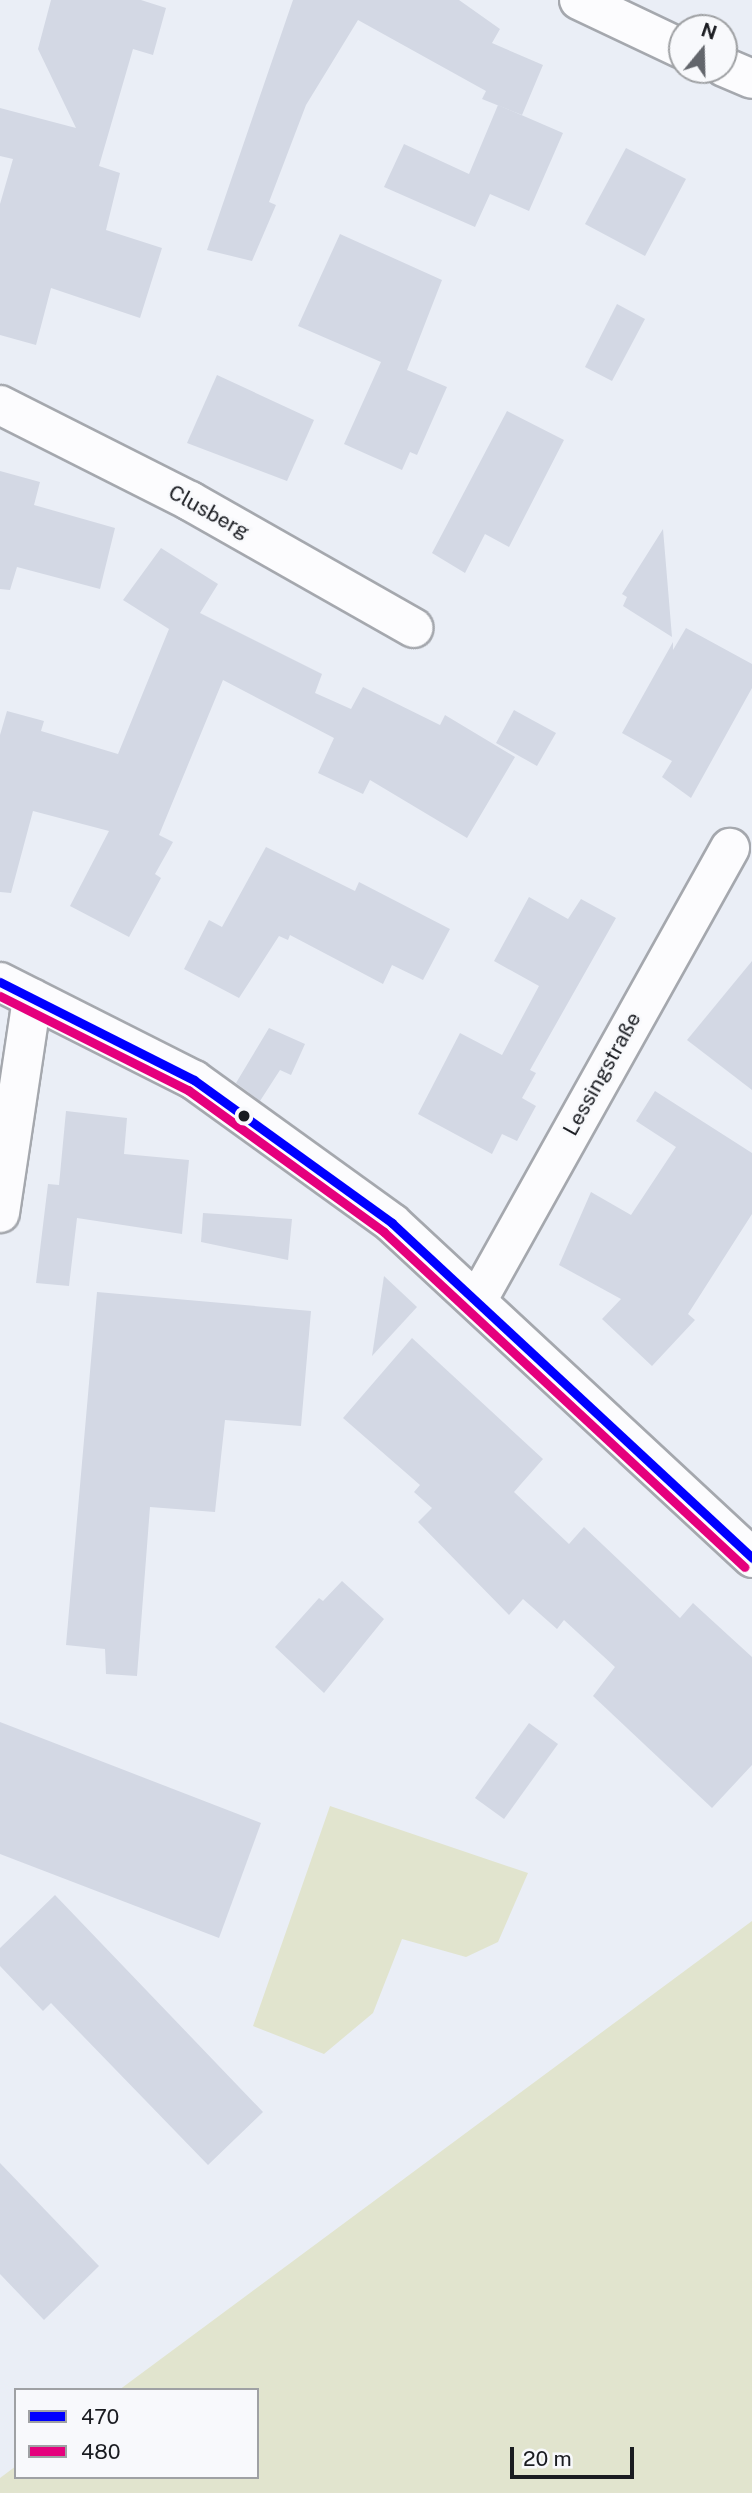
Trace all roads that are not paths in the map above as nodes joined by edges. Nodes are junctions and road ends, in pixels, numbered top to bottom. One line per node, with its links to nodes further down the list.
1 (579, 0): 2 (street)
2 (668, 42)
3 (0, 405): 4 (street, Clusberg)
4 (414, 628)
5 (730, 848): 8 (street, Lessingstraße)
6 (16, 990): 7 (street); 8 (street)
7 (0, 1213)
8 (477, 1301): 9 (street)
9 (752, 1558)

